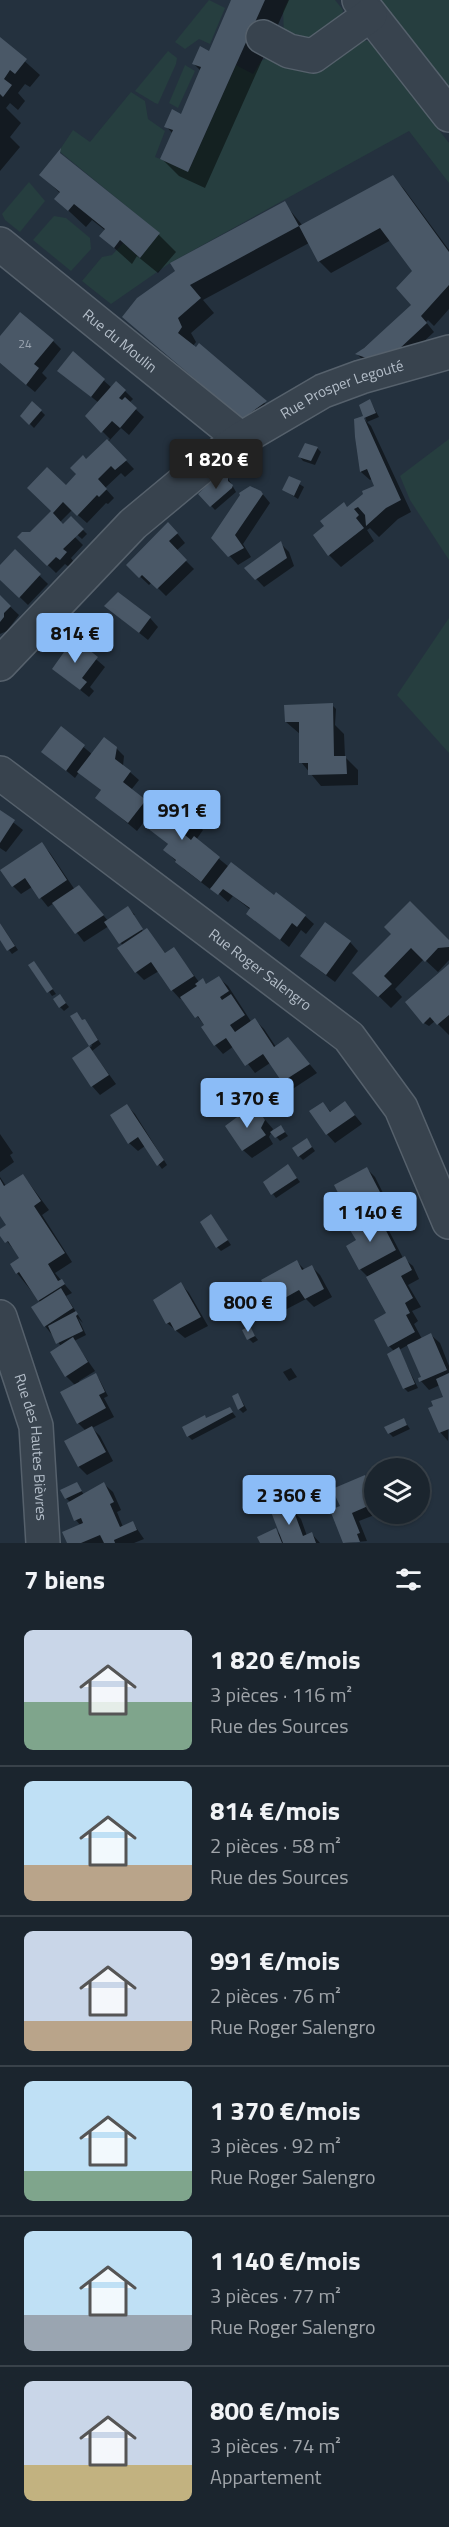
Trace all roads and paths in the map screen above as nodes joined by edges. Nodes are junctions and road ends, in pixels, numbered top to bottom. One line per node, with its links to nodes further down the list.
1 (364, 7): 2 (street); 3 (street)
2 (263, 38)
3 (449, 115)
4 (0, 244): 6 (street, Rue du Moulin)
5 (449, 352): 6 (street, Rue Prosper Legouté)
6 (241, 439): 7 (street, Rue Prosper Legouté)
7 (0, 664)
8 (0, 773): 9 (street, Rue Roger Salengro)
9 (449, 1222)
10 (0, 1317): 11 (street, Rue des Hautes Bièvres)
11 (43, 1543)

